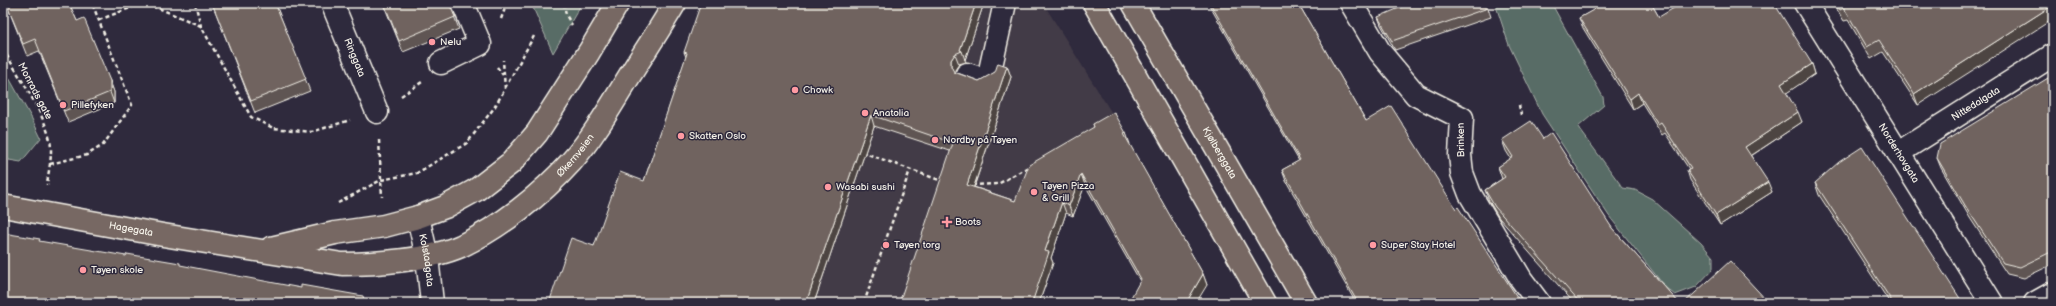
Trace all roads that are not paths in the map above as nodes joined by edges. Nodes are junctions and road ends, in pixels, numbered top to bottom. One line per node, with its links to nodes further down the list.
1 (332, 3): 13 (street, Ringgata)
2 (463, 3): 11 (street)
3 (618, 3): 16 (main road)
4 (675, 3): 18 (main road, Økernveien)
5 (1005, 3): 12 (street)
6 (1094, 3): 21 (main road)
7 (1133, 3): 22 (main road, Kjølberggata)
8 (1351, 3): 23 (street, Brinken)
9 (1805, 3): 14 (street, Norderhovgata)
10 (2053, 55): 14 (street, Nittedalgata)
11 (441, 63)
12 (967, 74)
13 (377, 112)
14 (1898, 154): 24 (street, Norderhovgata)
15 (3, 206): 17 (main road, Hagegata)
16 (418, 217): 17 (main road, Hagegata); 18 (street, Kolstadgata)
17 (260, 250): 18 (main road, Hagegata)
18 (427, 257): 20 (street, Kolstadgata)
19 (2053, 293): 25 (street)
20 (432, 303)
21 (1265, 303)
22 (1306, 303)
23 (1539, 303)
24 (1992, 303)
25 (2034, 303)

